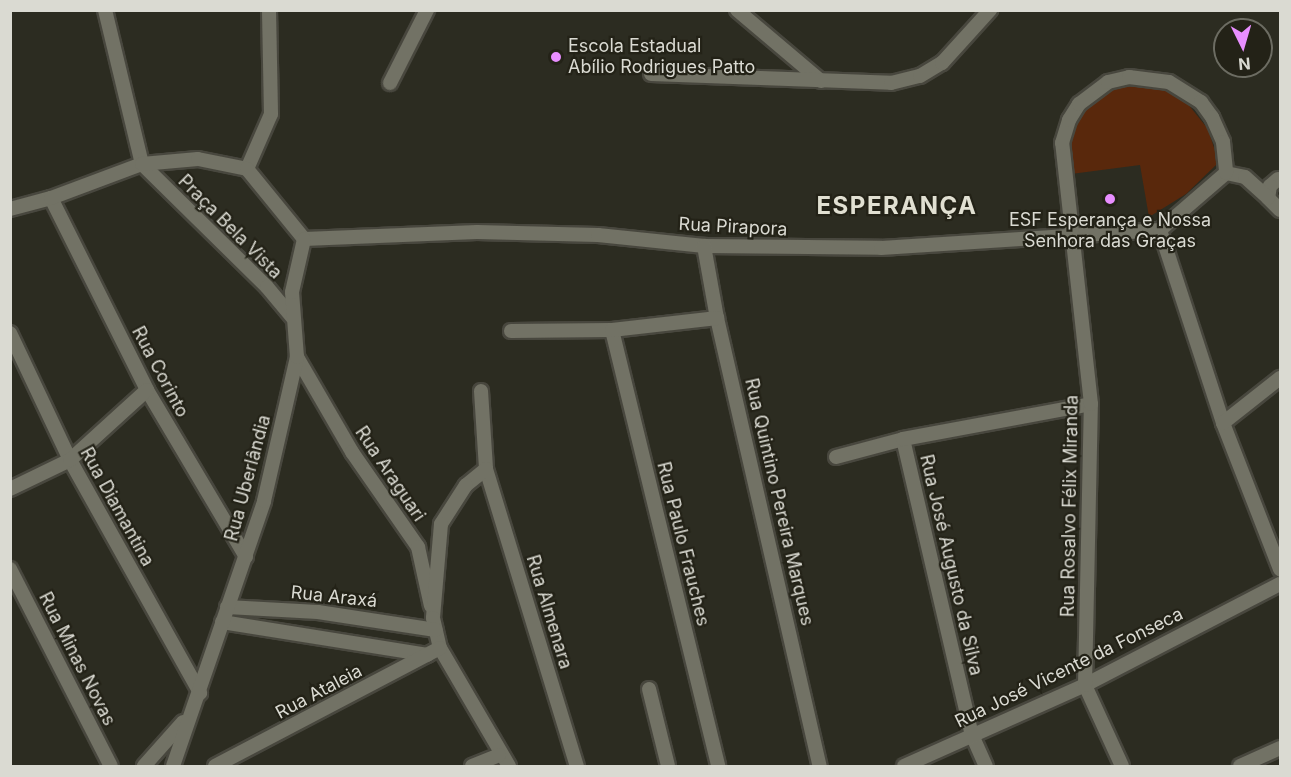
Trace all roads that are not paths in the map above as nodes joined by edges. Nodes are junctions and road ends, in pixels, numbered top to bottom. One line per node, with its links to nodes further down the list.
1 (105, 10): 9 (street)
2 (268, 10): 10 (street)
3 (427, 10): 8 (street)
4 (738, 10): 7 (street)
5 (990, 10): 7 (street)
6 (651, 74): 7 (street)
7 (821, 81)
8 (390, 83)
9 (142, 164): 10 (street); 14 (street); 22 (street, Praça Bela Vista)
10 (248, 170): 20 (street)
11 (1226, 172): 12 (street); 18 (street); 19 (street)
12 (1245, 177): 13 (street); 15 (street)
13 (1279, 179): 15 (street)
14 (51, 198): 16 (street); 29 (street, Rua Corinto)
15 (1268, 198): 17 (street)
16 (10, 209)
17 (1280, 211)
18 (1161, 230): 19 (street, Rua Pirapora); 32 (street)
19 (1075, 238): 21 (street, Rua Pirapora); 31 (street, Rua Rosalvo Félix Miranda)
20 (304, 239): 21 (street, Rua Pirapora); 22 (street, Rua Uberlândia)
21 (704, 246): 23 (street, Rua Quintino Pereira Marques)
22 (292, 317): 27 (street, Rua Uberlândia)
23 (717, 318): 24 (street); 63 (street, Rua Quintino Pereira Marques)
24 (612, 330): 25 (street); 62 (street, Rua Paulo Frauches)
25 (511, 331)
26 (10, 333): 35 (street, Rua Diamantina)
27 (297, 357): 38 (street, Rua Uberlândia); 44 (street, Rua Araguari)
28 (1281, 378): 32 (street)
29 (147, 390): 35 (street); 38 (street, Rua Corinto)
30 (481, 391): 36 (street, Rua Almenara)
31 (1091, 404): 33 (street, Rua José Augusto da Silva); 47 (street, Rua Rosalvo Félix Miranda)
32 (1223, 423): 40 (street)
33 (903, 439): 34 (street, Rua José Augusto da Silva); 51 (street, Rua José Augusto da Silva)
34 (836, 457)
35 (70, 460): 37 (street); 49 (street, Rua Diamantina)
36 (486, 469): 44 (street); 60 (street, Rua Almenara)
37 (10, 489)
38 (246, 557): 42 (street, Rua Uberlândia)
39 (10, 569): 54 (street, Rua Minas Novas)
40 (1281, 569)
41 (1281, 584): 47 (street, Rua José Vicente da Fonseca)
42 (227, 608): 43 (street, Rua Uberlândia); 44 (street, Rua Araxá)
43 (222, 622): 46 (street); 49 (street, Rua Uberlândia)
44 (434, 624): 45 (street, Rua Araguari)
45 (440, 648): 46 (street, Rua Ataleia); 53 (street, Rua Araguari)
46 (427, 655): 57 (street, Rua Ataleia)
47 (1085, 685): 51 (street, Rua José Vicente da Fonseca); 66 (street, Rua Rosalvo Félix Miranda)
48 (649, 688): 61 (street)
49 (200, 693): 50 (street, Rua Uberlândia)
50 (186, 718): 55 (street, Rua Uberlândia); 56 (street, Rua Uberlândia)
51 (972, 735): 64 (street, Rua José Vicente da Fonseca); 65 (street, Rua José Augusto da Silva)
52 (1281, 748): 67 (street)
53 (499, 755): 58 (street); 59 (street, Rua Araguari)
54 (111, 766)
55 (144, 766)
56 (172, 766)
57 (215, 766)
58 (472, 766)
59 (509, 766)
60 (577, 766)
61 (668, 766)
62 (718, 766)
63 (820, 766)
64 (904, 766)
65 (986, 766)
66 (1122, 766)
67 (1240, 766)

